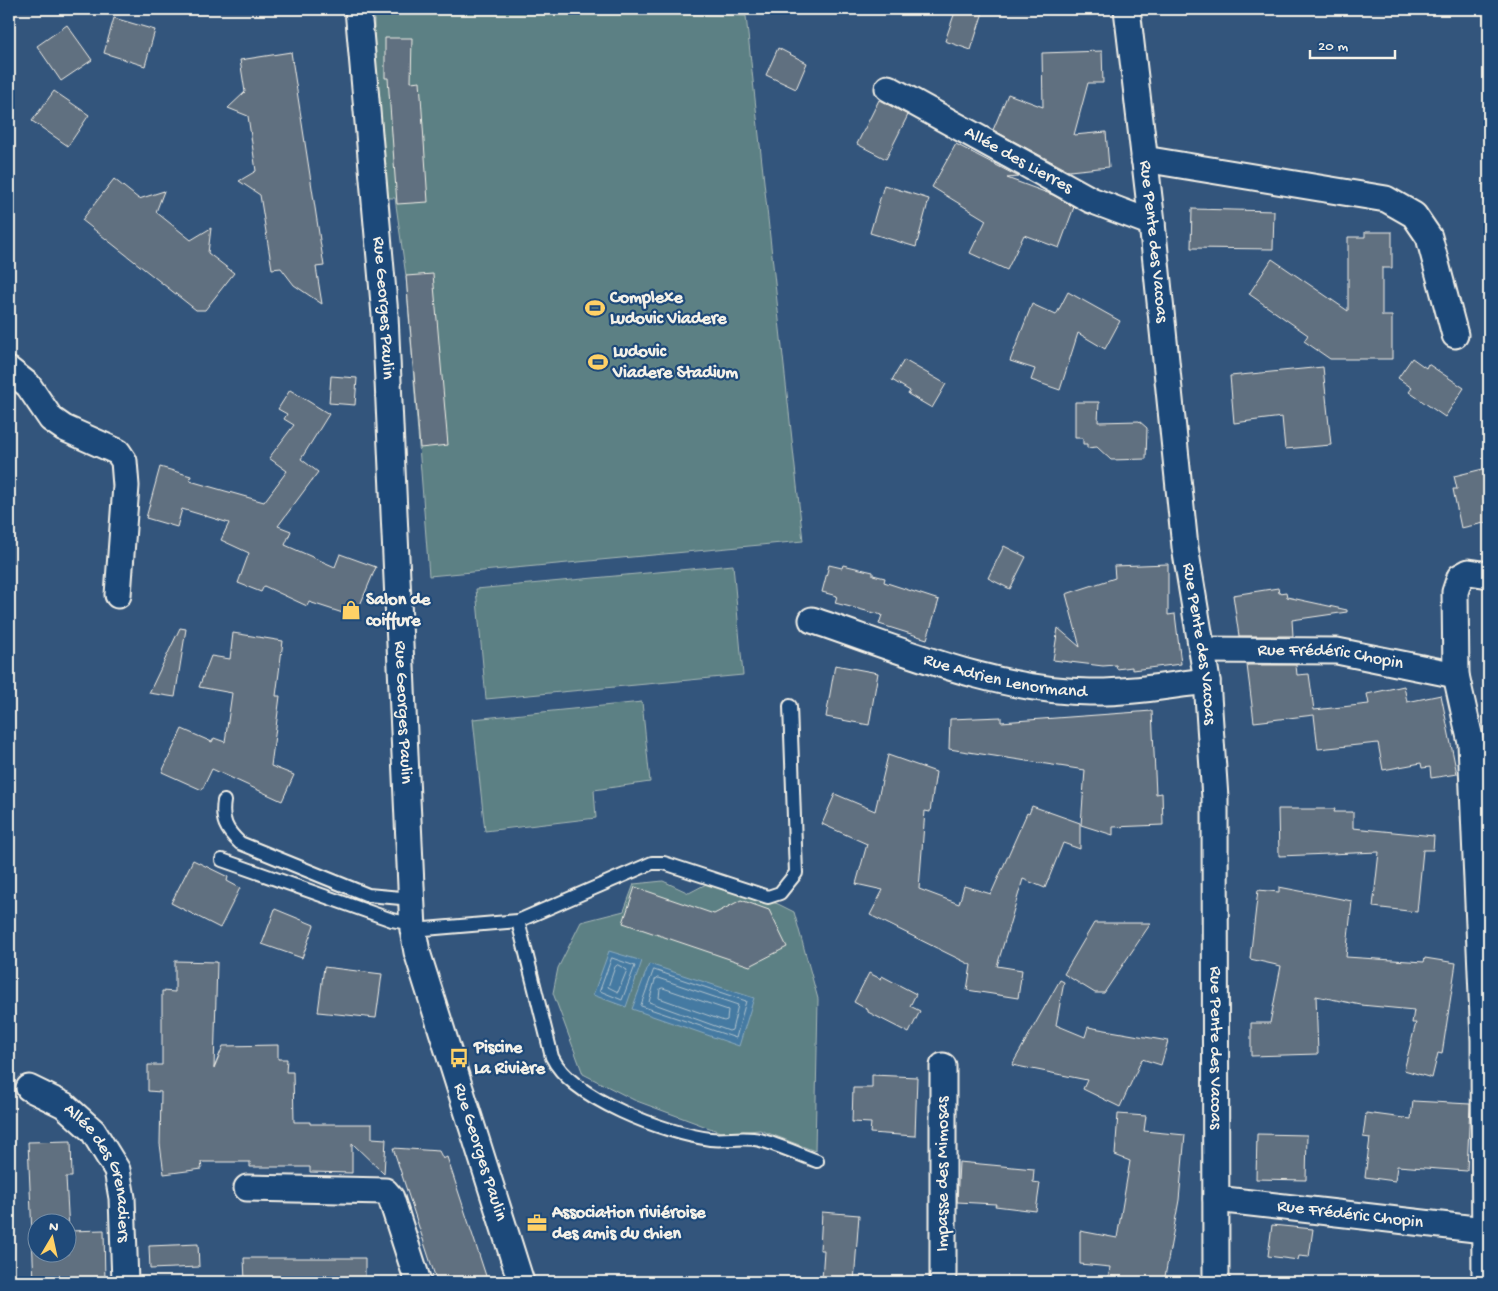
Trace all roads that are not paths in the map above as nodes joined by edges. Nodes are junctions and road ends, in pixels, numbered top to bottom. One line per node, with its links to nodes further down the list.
1 (358, 9): 18 (street, Rue Georges Paulin)
2 (1127, 9): 4 (street, Rue Pente des Vacoas)
3 (888, 88): 5 (street, Allée des Lierres)
4 (1144, 159): 5 (street, Rue Pente des Vacoas); 6 (street)
5 (1152, 223): 11 (street, Rue Pente des Vacoas)
6 (1455, 335)
7 (9, 370): 9 (street)
8 (1489, 575): 12 (street)
9 (118, 595)
10 (812, 620): 13 (street, Rue Adrien Lenormand)
11 (1203, 650): 12 (street, Rue Frédéric Chopin); 13 (street, Rue Pente des Vacoas)
12 (1456, 675): 15 (street)
13 (1207, 682): 25 (street, Rue Pente des Vacoas)
14 (790, 706): 19 (lane)
15 (1480, 748): 26 (street)
16 (224, 800): 18 (lane)
17 (222, 860): 20 (lane)
18 (412, 899): 20 (street, Rue Georges Paulin)
19 (518, 921): 20 (lane); 23 (lane)
20 (413, 927): 29 (street, Rue Georges Paulin)
21 (943, 1066): 30 (street, Impasse des Mimosas)
22 (29, 1088): 27 (street, Allée des Grenadiers)
23 (817, 1161)
24 (248, 1188): 28 (street)
25 (1216, 1199): 26 (street, Rue Frédéric Chopin); 31 (street, Rue Pente des Vacoas)
26 (1487, 1230): 32 (street)
27 (125, 1282)
28 (418, 1282)
29 (520, 1282)
30 (943, 1282)
31 (1216, 1282)
32 (1485, 1282)

